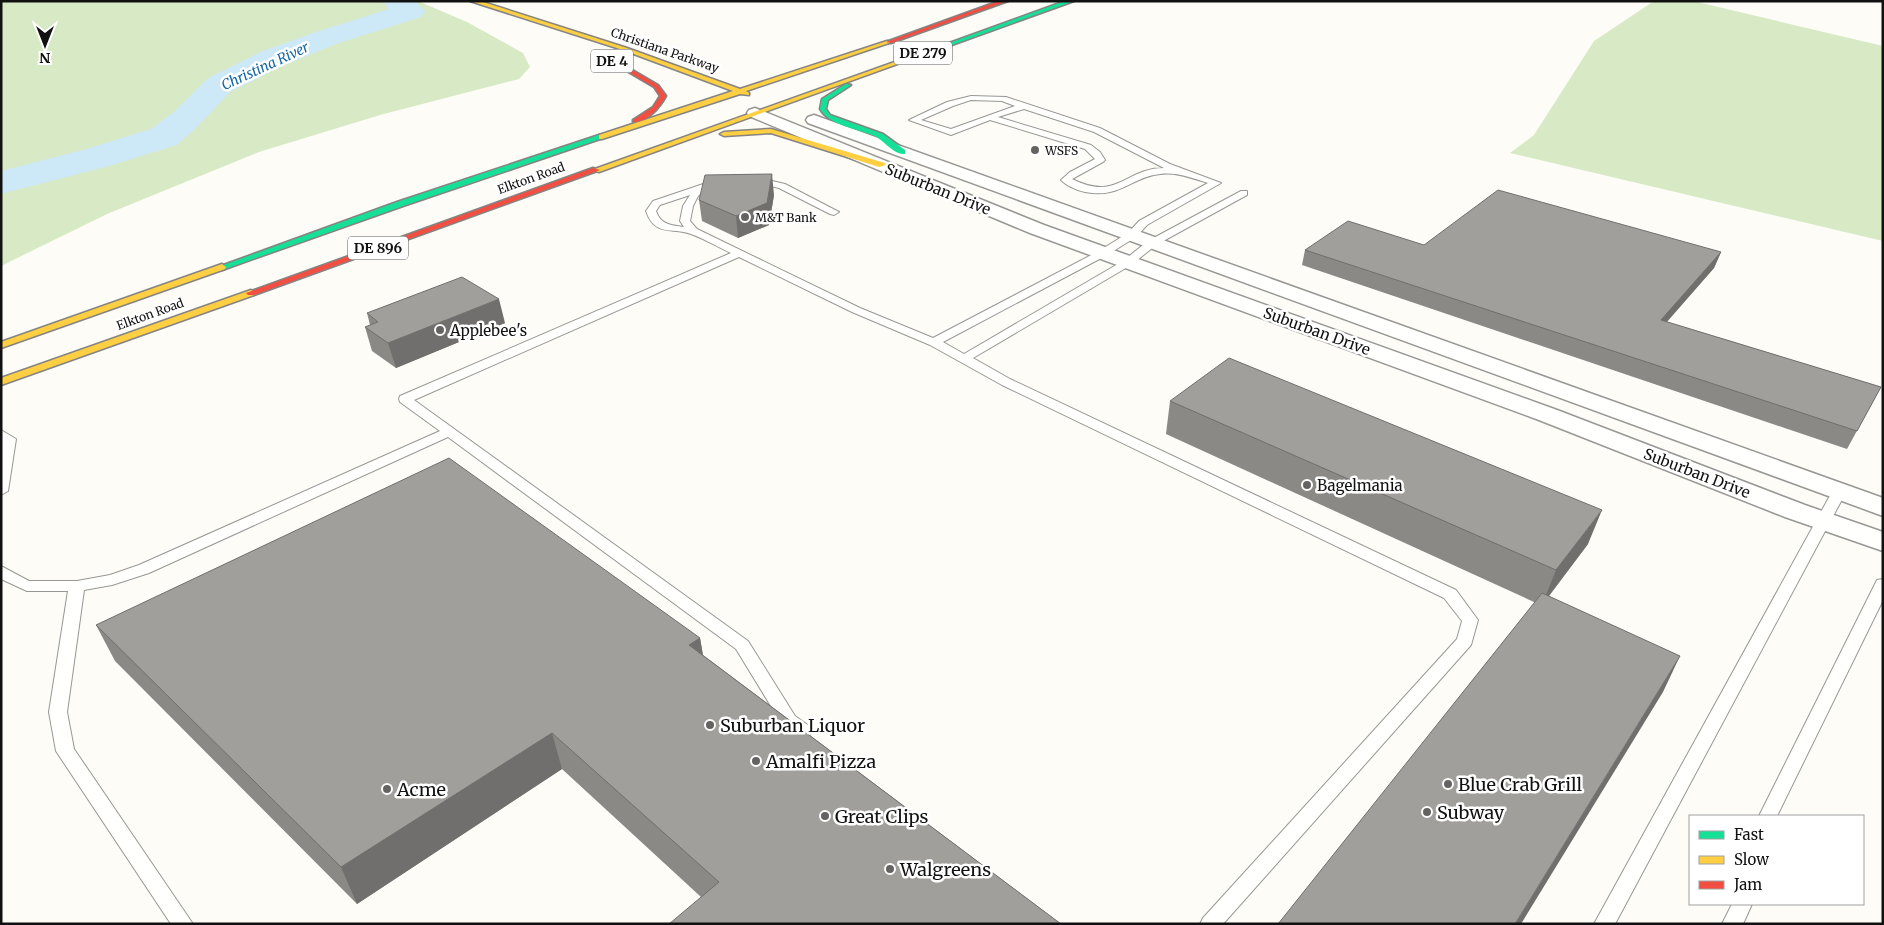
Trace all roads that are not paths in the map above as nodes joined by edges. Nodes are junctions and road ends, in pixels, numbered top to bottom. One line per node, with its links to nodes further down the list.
1 (472, 1): 4 (main road, DE 4)
2 (1005, 1): 6 (main road, Elkton Road / DE 279)
3 (1070, 1): 10 (main road, Elkton Road / DE 279)
4 (510, 14): 5 (main road, DE 4); 7 (main road, Christiana Parkway / DE 4)
5 (574, 46)
6 (834, 61): 9 (main road); 12 (main road, Elkton Road / DE 279)
7 (674, 67): 8 (main road); 12 (main road, Christiana Parkway / DE 4)
8 (719, 72)
9 (761, 72)
10 (864, 74): 15 (main road, Elkton Road / DE 279); 20 (main road)
11 (666, 80): 19 (main road, Christiana Parkway / DE 4)
12 (742, 92): 14 (main road, Elkton Road / DE 279); 15 (main road, Christiana Parkway / DE 4)
13 (701, 93): 14 (main road, Christiana Parkway)
14 (718, 99): 17 (main road, Christiana Parkway); 19 (main road, Elkton Road / DE 896)
15 (776, 105): 17 (main road, Elkton Road / DE 896); 20 (street, Suburban Drive)
16 (1024, 106): 18 (lane); 18 (lane); 22 (lane)
17 (755, 113): 21 (street, Suburban Drive); 27 (main road, Elkton Road / DE 896)
18 (990, 117): 22 (lane)
19 (613, 132): 36 (main road, Elkton Road / DE 896)
20 (902, 152): 30 (street, Suburban Drive)
21 (882, 166): 27 (main road); 32 (street, Suburban Drive)
22 (1181, 172): 30 (lane)
23 (746, 179): 28 (lane)
24 (727, 180): 25 (lane)
25 (703, 186): 29 (lane); 29 (lane)
26 (1244, 193): 31 (lane)
27 (530, 194): 38 (main road, Elkton Road / DE 896)
28 (834, 212)
29 (693, 231): 33 (lane)
30 (1132, 235): 31 (street, Suburban Drive); 32 (lane)
31 (1152, 243): 34 (lane); 42 (street, Suburban Drive)
32 (1103, 253): 34 (street, Suburban Drive); 35 (lane)
33 (738, 254): 35 (lane); 39 (lane)
34 (1127, 263): 37 (lane); 44 (street, Suburban Drive)
35 (934, 342): 37 (lane)
36 (1, 345)
37 (963, 359): 53 (lane)
38 (1, 382)
39 (450, 431): 48 (lane); 49 (lane)
40 (1, 434): 41 (lane)
41 (1, 491)
42 (1839, 492): 43 (street, Suburban Drive); 44 (lane)
43 (1883, 508)
44 (1824, 521): 45 (street, Suburban Drive); 54 (lane)
45 (1883, 542)
46 (1, 571): 48 (lane)
47 (1883, 584): 50 (lane)
48 (77, 586): 52 (lane)
49 (818, 742)
50 (1768, 815)
51 (1742, 905): 55 (lane)
52 (183, 924)
53 (1210, 924)
54 (1604, 924)
55 (1732, 924)

